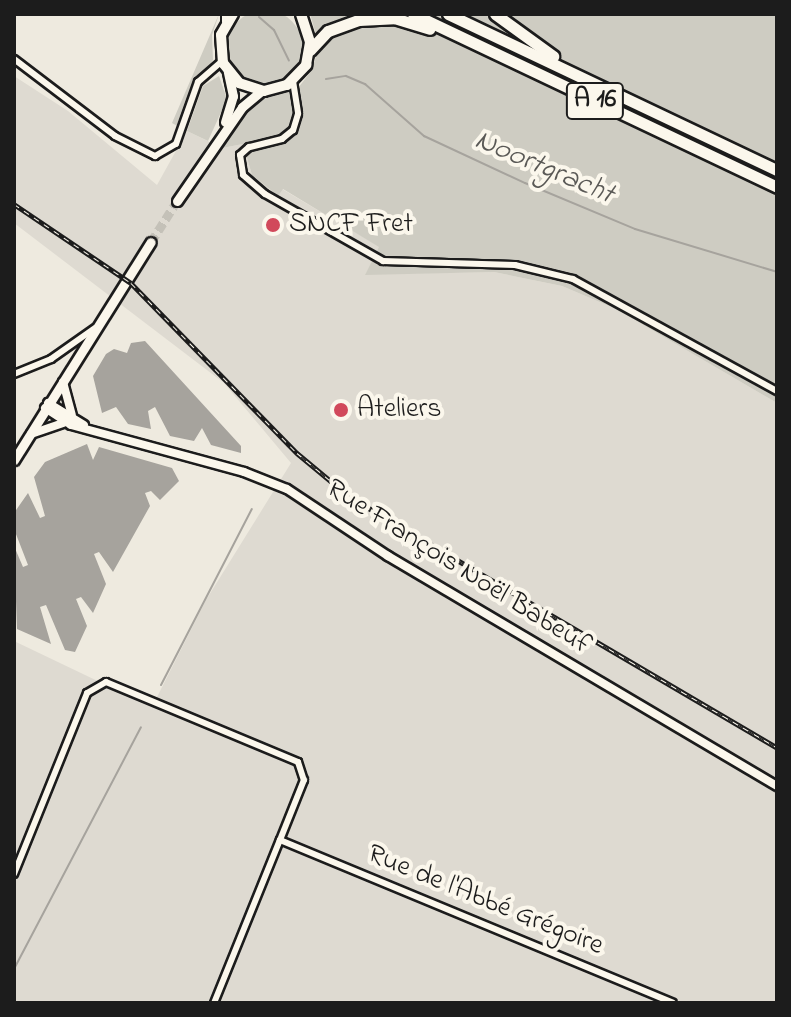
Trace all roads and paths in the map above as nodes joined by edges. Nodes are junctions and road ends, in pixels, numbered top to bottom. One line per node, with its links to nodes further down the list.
1 (413, 14): 9 (highway, A 16)
2 (448, 14): 14 (highway, A 16)
3 (495, 14): 14 (highway)
4 (229, 16): 8 (main road)
5 (301, 17): 6 (main road)
6 (310, 50): 9 (highway); 11 (main road)
7 (14, 59): 8 (street)
8 (222, 61): 10 (main road)
9 (515, 63): 18 (highway, A 16)
10 (228, 72): 13 (main road); 16 (main road)
11 (293, 81): 12 (main road); 15 (street)
12 (279, 88): 13 (main road); 15 (street)
13 (261, 91): 16 (main road)
14 (617, 94): 17 (highway, A 16)
15 (297, 106): 24 (street)
16 (215, 143): 19 (main road)
17 (777, 170)
18 (777, 187)
19 (177, 201)
20 (151, 242): 21 (main road)
21 (95, 328): 22 (street); 23 (main road)
22 (14, 374)
23 (63, 378): 25 (main road); 26 (street)
24 (777, 391)
25 (47, 406): 26 (street, Rue François Noël Babeuf); 27 (street, Rue François Noël Babeuf); 29 (main road)
26 (77, 422): 28 (street, Rue François Noël Babeuf)
27 (64, 423): 28 (street, Rue François Noël Babeuf); 29 (street)
28 (96, 431): 31 (street, Rue François Noël Babeuf)
29 (27, 437): 30 (main road)
30 (14, 460)
31 (777, 786)
32 (280, 840): 33 (street); 34 (street); 35 (street, Rue de l'Abbé Grégoire)
33 (14, 874)
34 (214, 1003)
35 (673, 1003)

